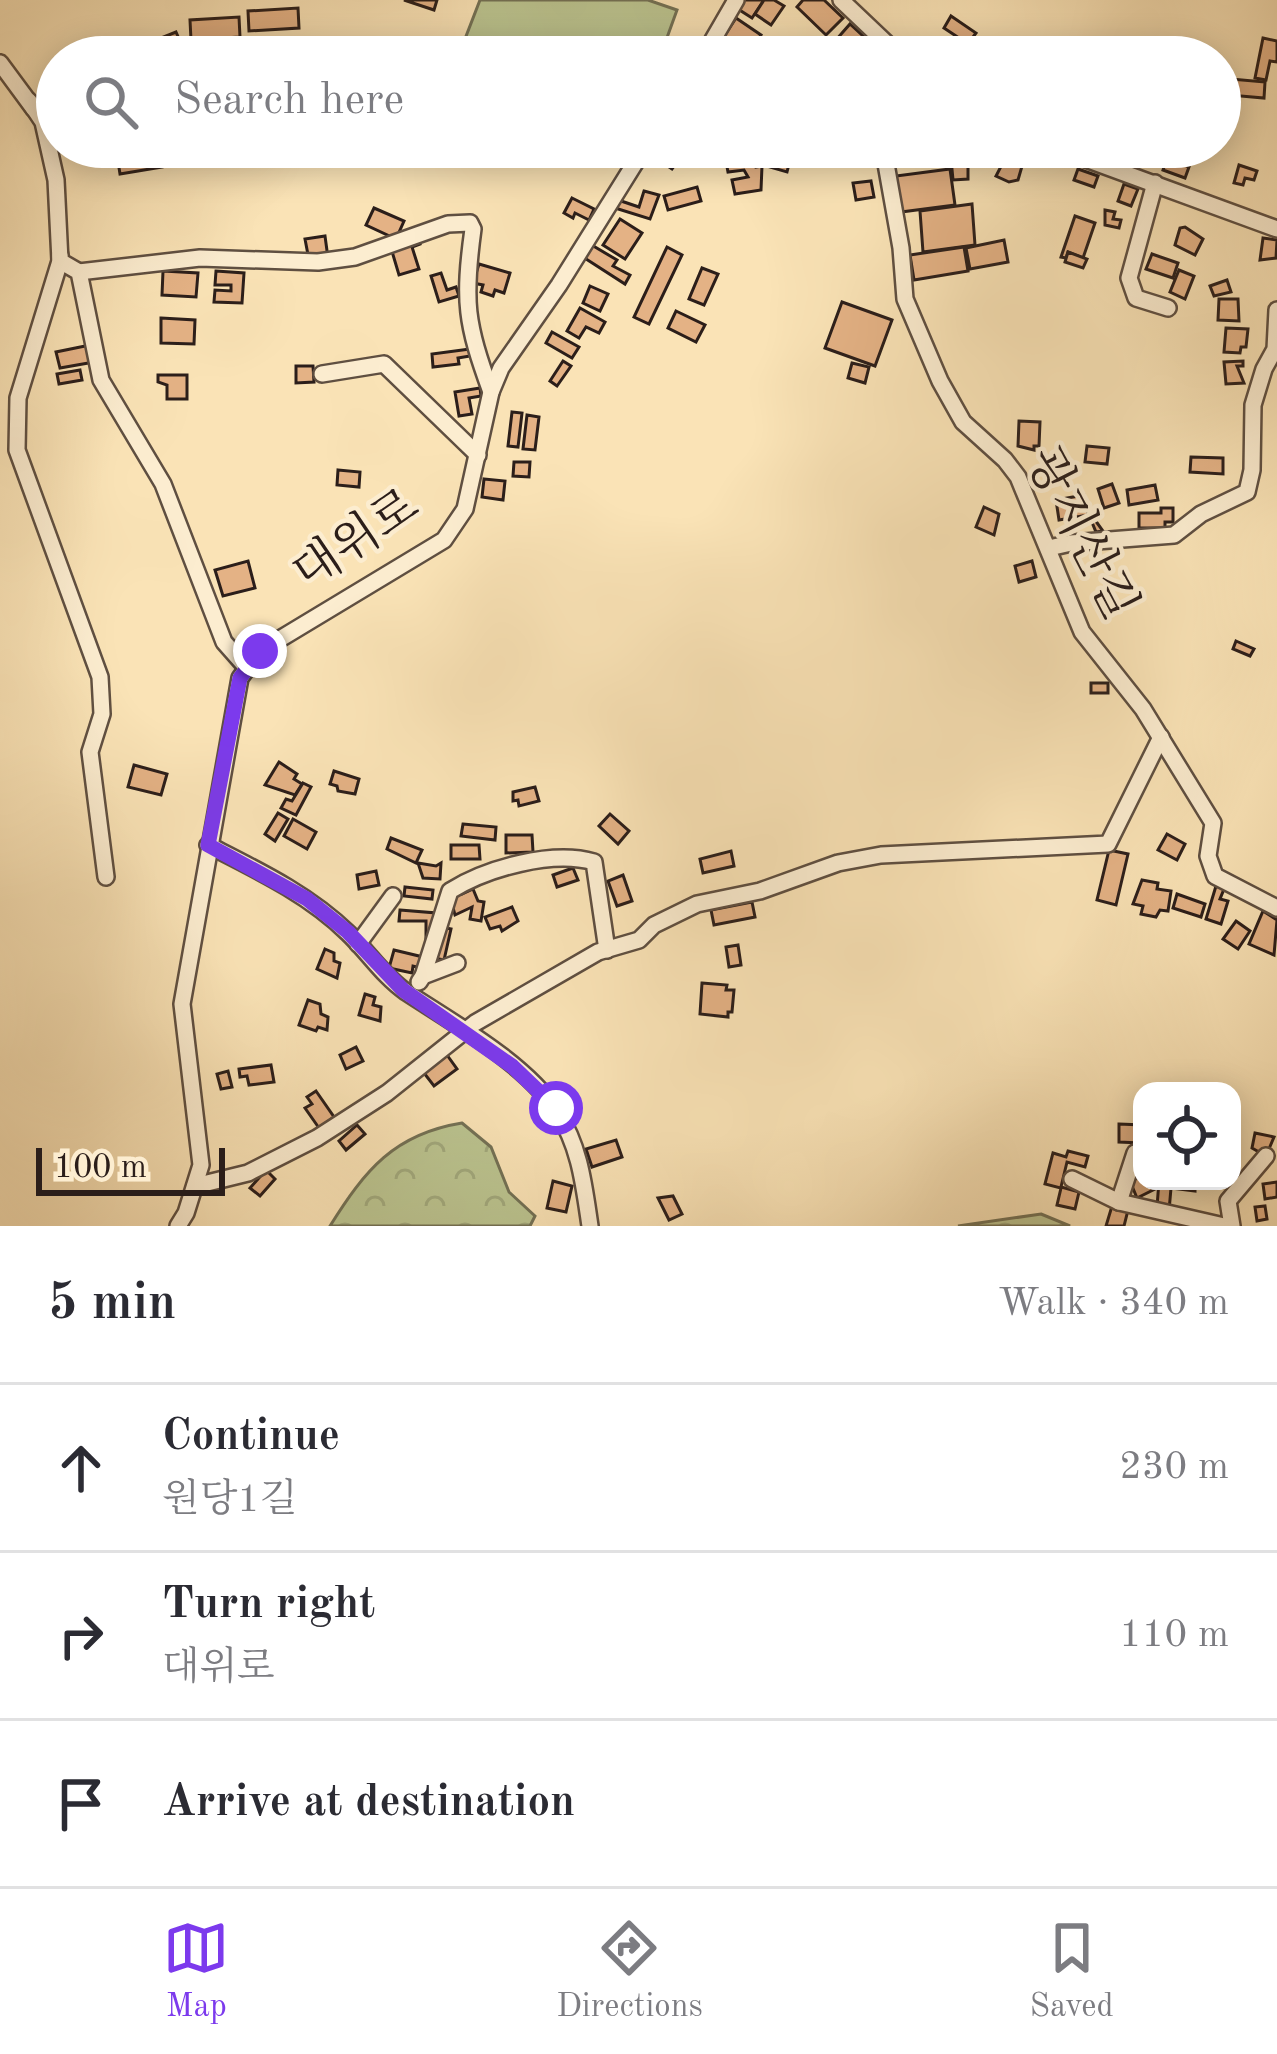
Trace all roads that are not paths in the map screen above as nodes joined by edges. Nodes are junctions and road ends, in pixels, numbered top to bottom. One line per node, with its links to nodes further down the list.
1 (736, 0): 3 (street)
2 (841, 0): 4 (street)
3 (715, 36)
4 (879, 36)
5 (0, 63): 6 (street)
6 (36, 112)
7 (53, 168): 13 (street)
8 (632, 168): 18 (street, 대위로)
9 (887, 168): 20 (street, 광지산길)
10 (1112, 168): 11 (street)
11 (1155, 183): 12 (street); 15 (street)
12 (1277, 229)
13 (60, 261): 14 (street); 24 (street)
14 (79, 272): 18 (street); 21 (street)
15 (1168, 308)
16 (1277, 310): 20 (street)
17 (322, 374): 19 (street)
18 (491, 392): 19 (street, 대위로)
19 (478, 455): 21 (street, 대위로)
20 (1049, 548): 22 (street, 광지산길)
21 (248, 668): 23 (street)
22 (1160, 737): 26 (street, 광지산길); 28 (street)
23 (208, 845): 27 (street); 36 (street)
24 (106, 877)
25 (393, 896): 27 (street)
26 (1277, 908)
27 (358, 944): 31 (street)
28 (607, 950): 30 (street); 32 (street)
29 (457, 962): 30 (street)
30 (423, 976): 31 (street)
31 (411, 994): 32 (street)
32 (465, 1032): 36 (street); 39 (street)
33 (1266, 1156): 40 (street)
34 (1133, 1160): 37 (street)
35 (1072, 1179): 37 (street)
36 (195, 1186): 38 (street)
37 (1119, 1202): 40 (street)
38 (178, 1226)
39 (590, 1226)
40 (1228, 1226)

